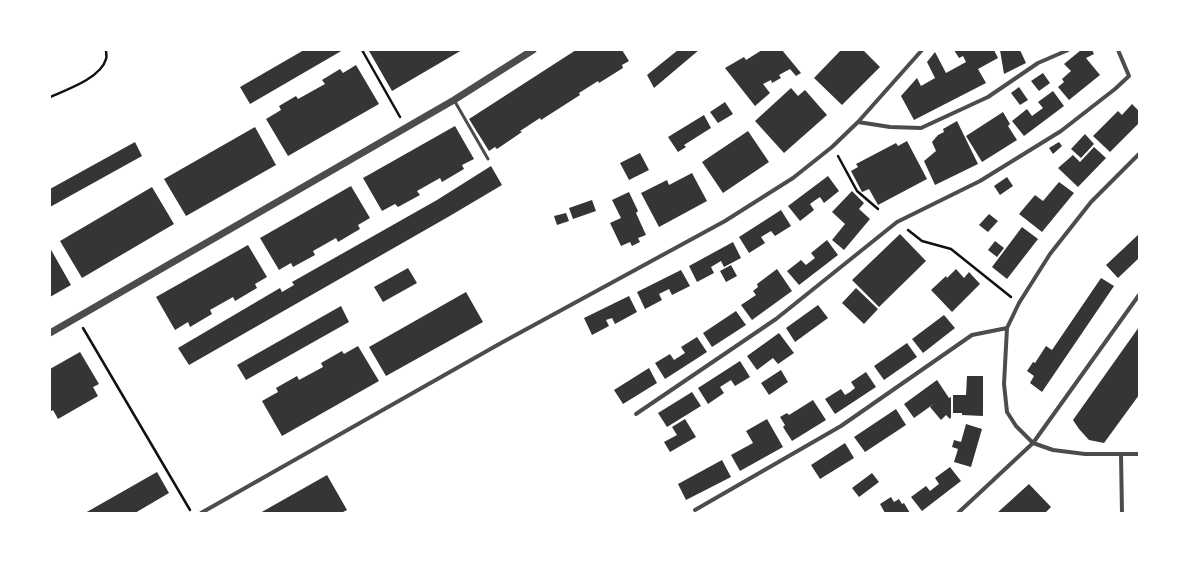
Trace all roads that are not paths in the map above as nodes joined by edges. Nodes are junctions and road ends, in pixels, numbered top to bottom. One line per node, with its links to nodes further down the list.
1 (533, 50): 5 (street)
2 (922, 50): 6 (street)
3 (1068, 50): 6 (street)
4 (1118, 50): 12 (street)
5 (454, 100): 8 (lane); 11 (street)
6 (858, 122): 17 (street)
7 (1139, 154): 10 (street)
8 (488, 159)
9 (1139, 295): 13 (street)
10 (1007, 328): 13 (street); 16 (street)
11 (50, 333)
12 (636, 414)
13 (1033, 443): 14 (street); 18 (street)
14 (1121, 454): 15 (street); 19 (street)
15 (1139, 454)
16 (695, 510)
17 (201, 513)
18 (958, 513)
19 (1122, 513)

